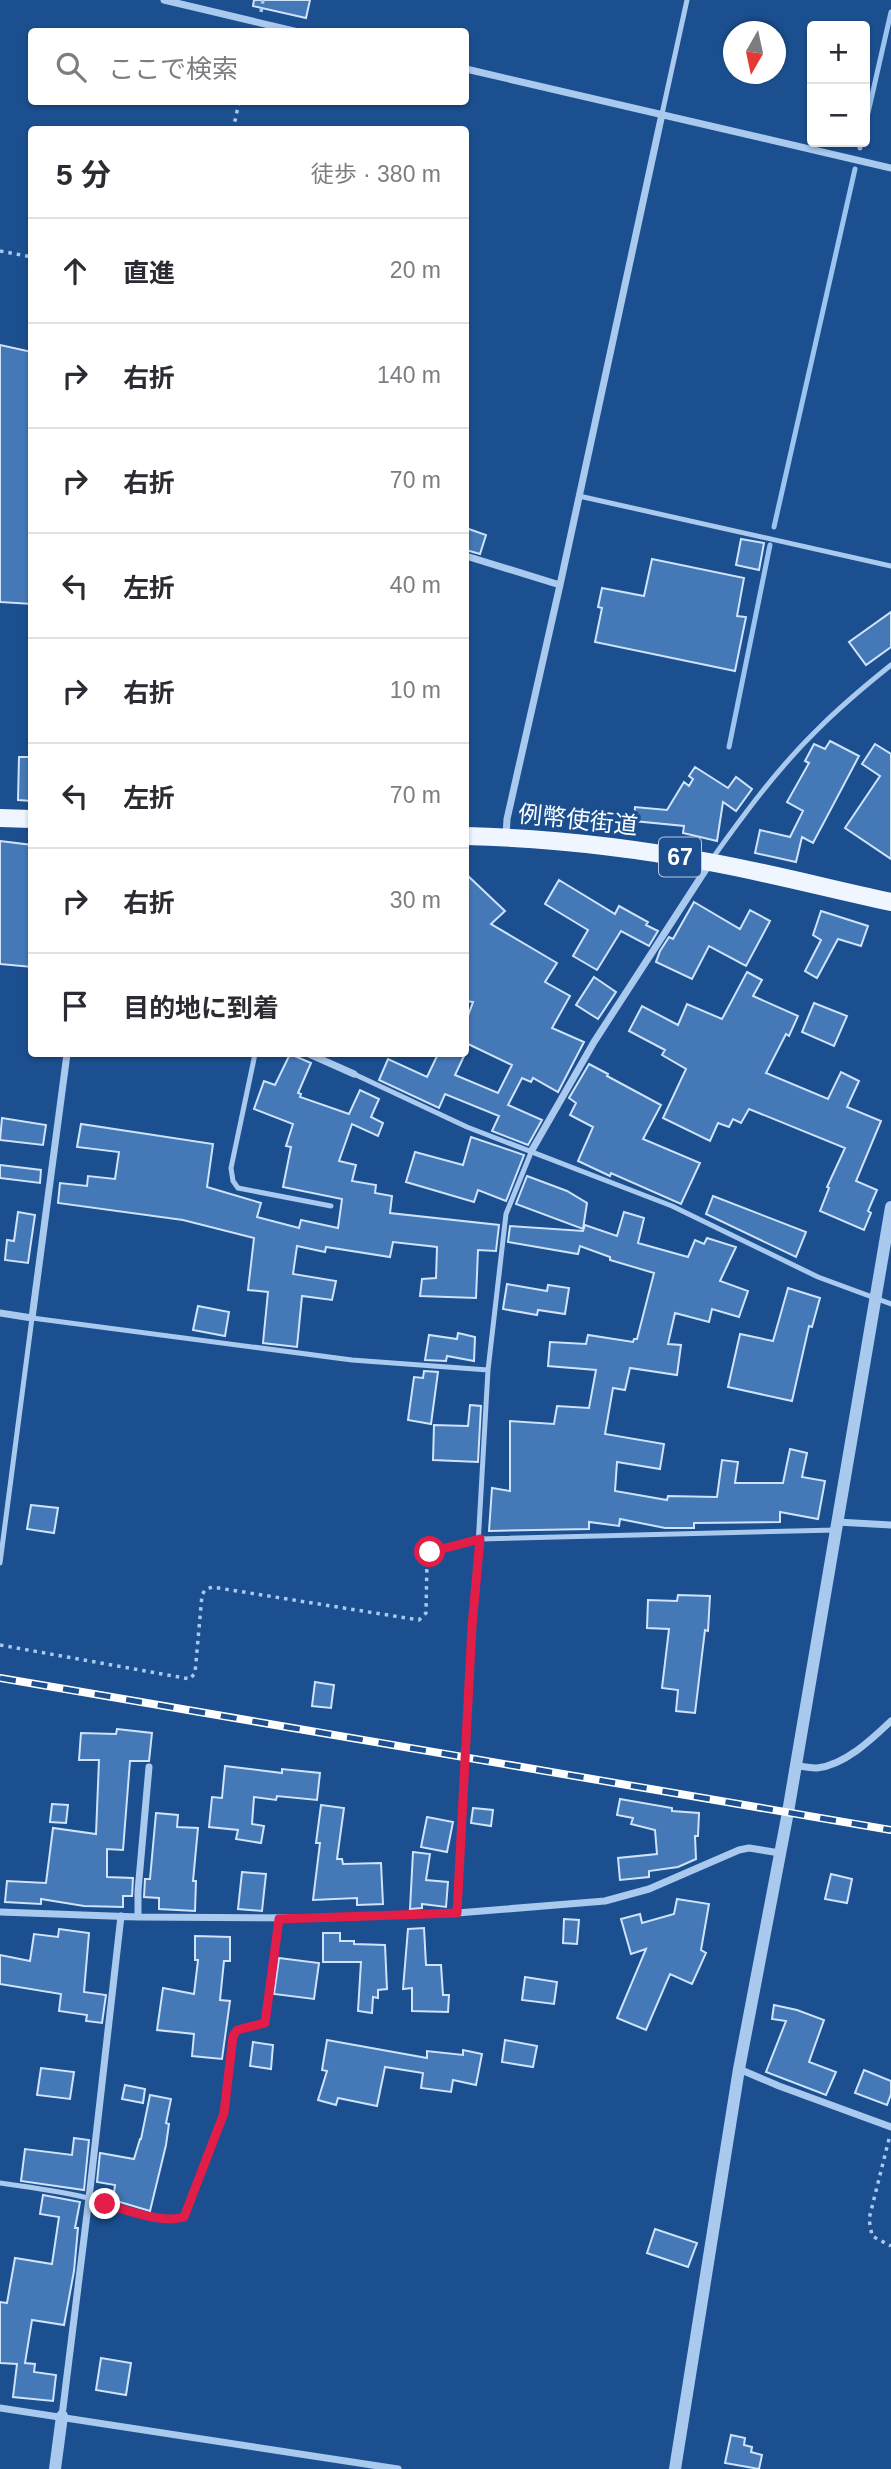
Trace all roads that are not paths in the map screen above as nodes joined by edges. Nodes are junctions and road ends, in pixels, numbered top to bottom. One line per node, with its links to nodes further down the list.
1 (164, 0): 3 (street)
2 (687, 0): 5 (lane)
3 (281, 28)
4 (469, 70): 5 (street)
5 (662, 114): 6 (street); 7 (street)
6 (891, 168)
7 (579, 496): 9 (lane); 10 (street)
8 (469, 557): 10 (street)
9 (891, 566)
10 (560, 586): 15 (street)
11 (891, 665): 16 (lane)
12 (0, 818): 13 (main road)
13 (28, 819)
14 (469, 835): 15 (main road, 例幣使街道 / 67)
15 (506, 837): 16 (main road, 例幣使街道 / 67)
16 (710, 862): 17 (main road, 例幣使街道 / 67); 22 (street)
17 (891, 902)
18 (67, 1057): 28 (street)
19 (254, 1057): 23 (lane)
20 (316, 1057): 21 (street)
21 (354, 1074): 22 (lane)
22 (532, 1150): 25 (lane); 29 (lane)
23 (331, 1206)
24 (891, 1207): 25 (street)
25 (874, 1298): 26 (lane); 31 (street)
26 (891, 1304)
27 (0, 1313): 28 (street)
28 (32, 1318): 29 (lane); 33 (lane)
29 (488, 1370): 32 (lane)
30 (891, 1525): 31 (street)
31 (837, 1526): 32 (lane); 35 (street)
32 (480, 1539): 39 (lane)
33 (0, 1563)
34 (891, 1721): 35 (street)
35 (795, 1766): 37 (street)
36 (149, 1767): 41 (street)
37 (780, 1853): 39 (street); 43 (street)
38 (0, 1912): 40 (street)
39 (457, 1913): 42 (street)
40 (121, 1916): 41 (street); 46 (street)
41 (138, 1917): 42 (street)
42 (279, 1919): 46 (lane)
43 (739, 2069): 44 (street); 51 (street)
44 (891, 2128)
45 (0, 2183): 46 (lane)
46 (89, 2198): 48 (street)
47 (0, 2409): 48 (street)
48 (62, 2416): 49 (street); 50 (street)
49 (55, 2469)
50 (398, 2469)
51 (675, 2469)

